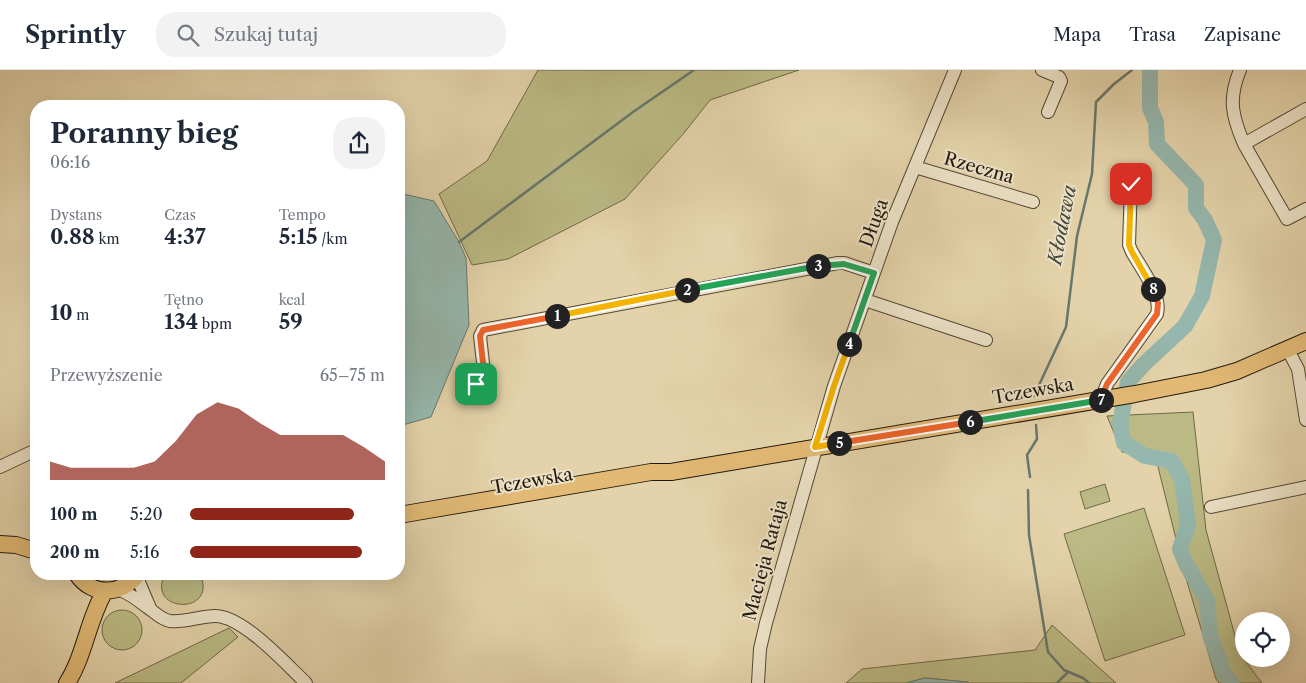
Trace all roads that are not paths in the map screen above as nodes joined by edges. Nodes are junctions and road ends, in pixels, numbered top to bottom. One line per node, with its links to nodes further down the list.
1 (955, 70): 7 (street, Długa)
2 (1042, 70): 5 (street)
3 (1240, 70): 6 (street)
4 (1306, 110): 6 (street)
5 (1048, 112)
6 (1244, 144): 10 (street)
7 (915, 167): 9 (street, Rzeczna); 11 (street, Długa)
8 (1131, 184): 17 (street)
9 (1033, 202)
10 (1306, 209)
11 (874, 273): 12 (street, Długa); 16 (street)
12 (865, 300): 13 (street); 19 (street, Długa)
13 (986, 340)
14 (1306, 341): 15 (main road, Tczewska)
15 (1288, 350): 17 (main road, Tczewska); 18 (street)
16 (468, 386)
17 (1110, 399): 19 (main road, Tczewska)
18 (1306, 420)
19 (815, 447): 22 (main road, Tczewska); 38 (street, Macieja Rataja)
20 (30, 453): 21 (street)
21 (0, 468)
22 (672, 472): 25 (main road, Tczewska); 26 (main road, Tczewska)
23 (1306, 487): 24 (street)
24 (1211, 507)
25 (405, 514)
26 (405, 523)
27 (30, 544): 28 (main road)
28 (8, 545): 29 (main road)
29 (30, 550)
30 (82, 580): 33 (main road); 35 (main road)
31 (133, 580): 33 (main road)
32 (139, 580): 34 (street)
33 (111, 590): 34 (street); 35 (main road)
34 (150, 608): 37 (street)
35 (84, 642): 36 (main road)
36 (68, 683)
37 (306, 683)
38 (758, 683)

